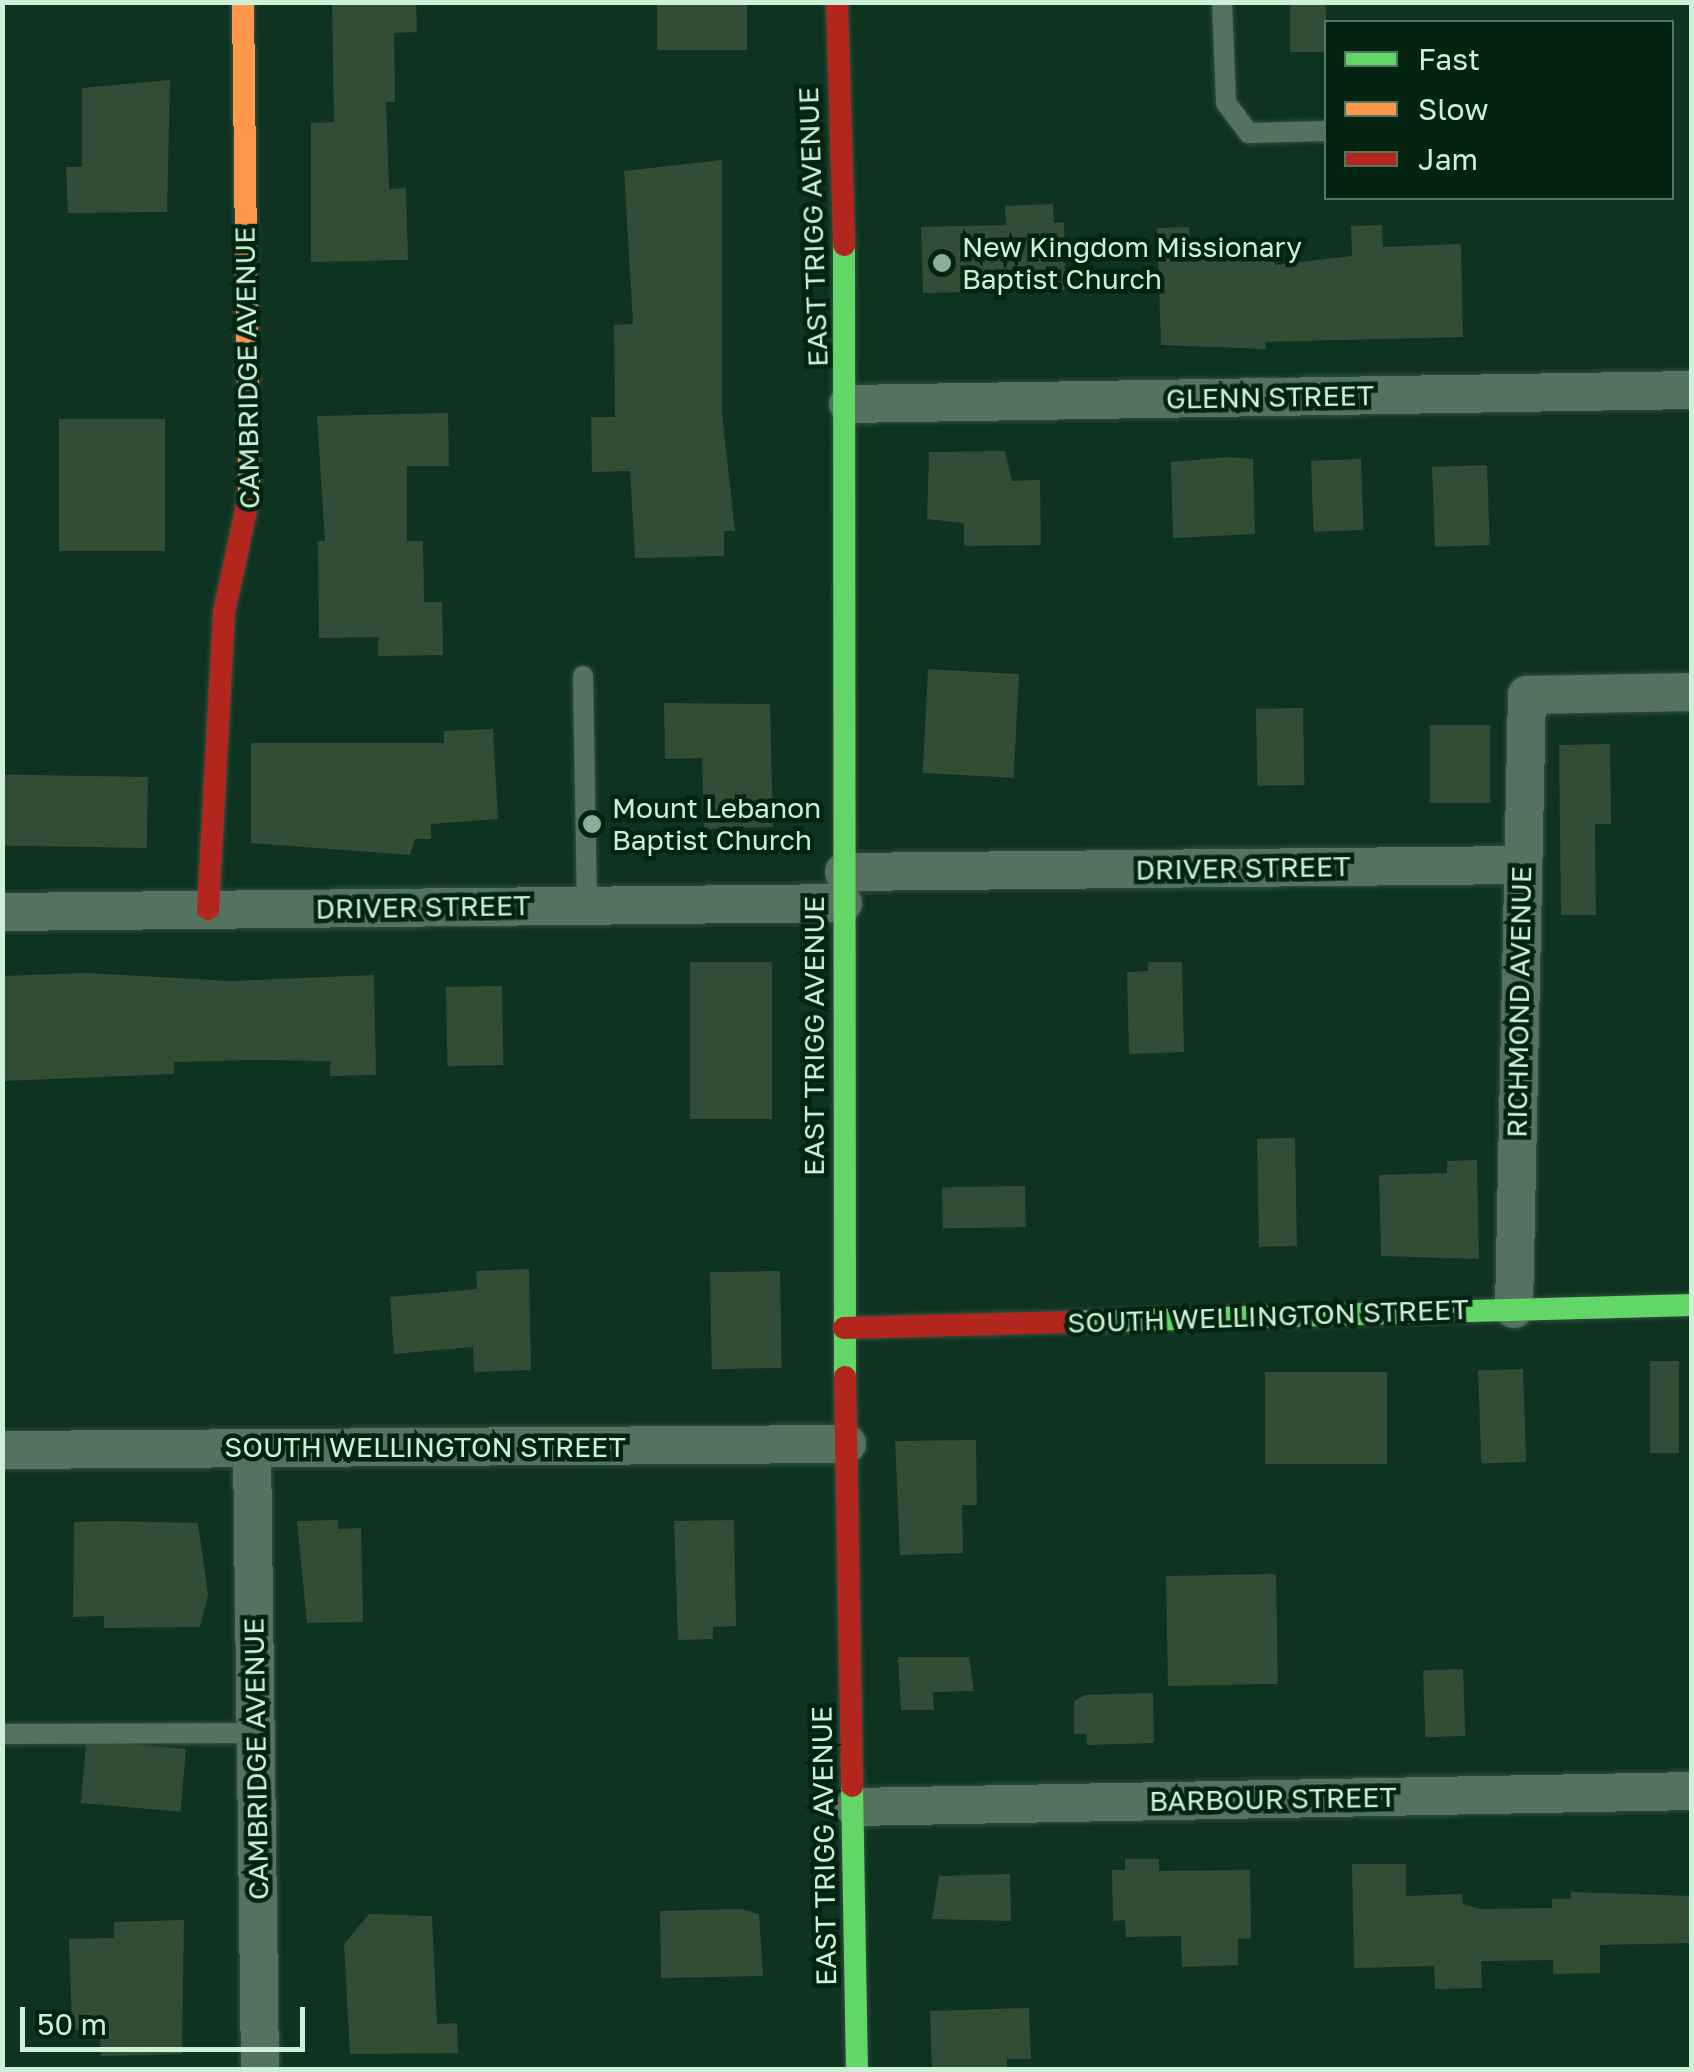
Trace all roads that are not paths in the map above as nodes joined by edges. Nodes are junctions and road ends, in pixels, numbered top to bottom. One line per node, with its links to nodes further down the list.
1 (243, 2): 12 (street, CAMBRIDGE AVENUE)
2 (838, 2): 6 (street, EAST TRIGG AVENUE)
3 (1222, 2): 4 (lane)
4 (1324, 131)
5 (1692, 390): 6 (street, GLENN STREET)
6 (848, 404): 10 (street, EAST TRIGG AVENUE)
7 (584, 676): 11 (lane)
8 (1692, 692): 9 (street, RICHMOND AVENUE)
9 (1522, 866): 10 (street, DRIVER STREET); 15 (street, RICHMOND AVENUE)
10 (843, 888): 11 (street, DRIVER STREET); 16 (street, EAST TRIGG AVENUE)
11 (587, 905): 12 (street, DRIVER STREET)
12 (208, 909): 13 (street, DRIVER STREET)
13 (2, 912)
14 (1692, 1305): 15 (street, SOUTH WELLINGTON STREET)
15 (1514, 1309): 16 (street, SOUTH WELLINGTON STREET)
16 (844, 1328): 17 (street, EAST TRIGG AVENUE)
17 (847, 1444): 18 (street, SOUTH WELLINGTON STREET); 23 (street, EAST TRIGG AVENUE)
18 (252, 1449): 19 (street, SOUTH WELLINGTON STREET); 20 (street, CAMBRIDGE AVENUE)
19 (2, 1450)
20 (256, 1733): 21 (lane); 24 (street, CAMBRIDGE AVENUE)
21 (2, 1734)
22 (1692, 1791): 23 (street, BARBOUR STREET)
23 (854, 1807): 25 (street, EAST TRIGG AVENUE)
24 (260, 2070)
25 (857, 2070)

